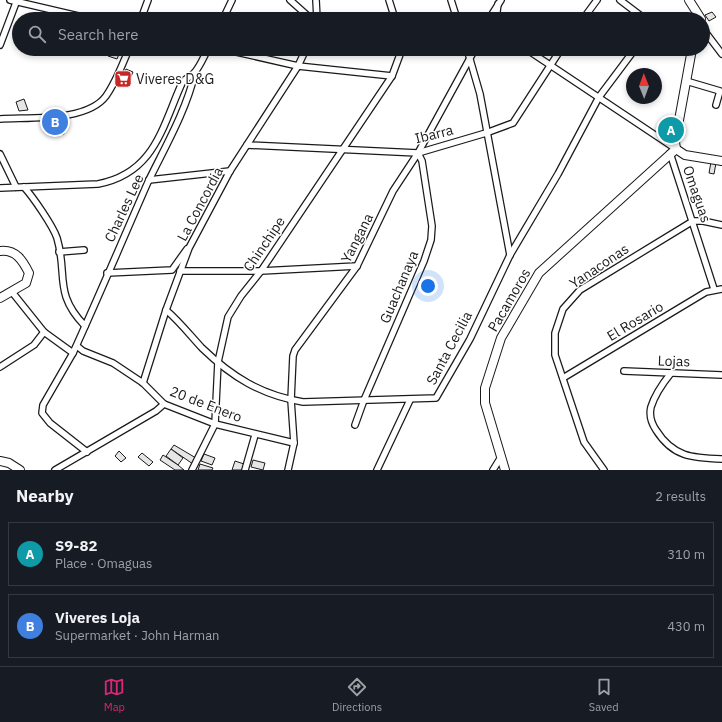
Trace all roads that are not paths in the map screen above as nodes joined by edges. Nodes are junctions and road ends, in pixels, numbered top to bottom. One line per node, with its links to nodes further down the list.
1 (10, 0): 11 (street)
2 (148, 0): 15 (street)
3 (232, 0): 16 (street)
4 (290, 0): 17 (street)
5 (316, 0): 18 (street)
6 (389, 0): 19 (street)
7 (451, 0): 20 (street)
8 (597, 0): 23 (street)
9 (620, 0): 24 (street)
10 (689, 0): 25 (street)
11 (17, 1): 13 (street); 14 (street)
12 (500, 2): 21 (street); 22 (street)
13 (13, 12)
14 (62, 12)
15 (144, 12)
16 (226, 12)
17 (303, 12)
18 (316, 12)
19 (393, 12)
20 (455, 12)
21 (494, 12)
22 (498, 12)
23 (588, 12)
24 (635, 12)
25 (697, 12)
26 (12, 14): 28 (street)
27 (710, 38): 29 (street)
28 (0, 45)
29 (722, 54)
30 (126, 56): 47 (street)
31 (204, 56): 42 (street)
32 (254, 56): 41 (street)
33 (303, 56): 41 (street, La Concordia)
34 (399, 56): 43 (street, Chinchipe)
35 (537, 56): 40 (street)
36 (556, 56): 40 (street, Ibarra)
37 (630, 56): 45 (street, Santa Cecilia)
38 (688, 56): 44 (street, Omaguas)
39 (470, 57): 48 (street); 52 (street, Yangana)
40 (550, 64): 45 (street); 48 (street, Ibarra)
41 (298, 66): 43 (street); 49 (street, La Concordia)
42 (195, 73): 56 (street, Charles Lee); 58 (street)
43 (392, 76): 50 (street, Chinchipe)
44 (686, 81): 46 (street); 51 (street, Omaguas)
45 (600, 97): 51 (street); 66 (street, Santa Cecilia)
46 (716, 105)
47 (0, 119)
48 (486, 133): 52 (street, Ibarra); 66 (street)
49 (247, 144): 50 (street, Ibarra); 55 (street, La Concordia)
50 (341, 150): 52 (street, Ibarra); 69 (street, Chinchipe)
51 (673, 151): 54 (street); 60 (street, Omaguas); 96 (street, Pacamoros)
52 (418, 153): 67 (street, Yangana); 88 (street, Guachanaya)
53 (0, 154): 57 (street)
54 (722, 161)
55 (230, 172): 56 (street); 62 (street, La Concordia)
56 (149, 180): 70 (street, Charles Lee)
57 (16, 187): 58 (street); 59 (street)
58 (24, 187): 65 (street)
59 (0, 188)
60 (693, 221): 61 (street); 71 (street, Omaguas); 85 (street, Yanaconas)
61 (722, 225)
62 (189, 248): 68 (street, La Concordia); 70 (street)
63 (84, 250): 65 (street)
64 (0, 251): 73 (street)
65 (59, 252): 76 (street)
66 (510, 255): 89 (street, Santa Cecilia)
67 (357, 266): 69 (street); 87 (street, Yangana)
68 (180, 271): 69 (street); 75 (street, La Concordia)
69 (261, 271): 80 (street, Chinchipe)
70 (107, 273): 76 (street, Charles Lee)
71 (714, 289): 72 (street, El Rosario); 85 (street, El Rosario)
72 (722, 289)
73 (12, 292): 74 (street); 77 (street)
74 (0, 298)
75 (166, 310): 80 (street, Santa Cecilia); 86 (street, La Concordia)
76 (86, 326): 78 (street, Charles Lee)
77 (44, 332): 79 (street); 81 (street)
78 (77, 346): 79 (street, Charles Lee); 86 (street, 20 de Enero)
79 (74, 353): 95 (street, Charles Lee)
80 (218, 362): 87 (street, Santa Cecilia); 91 (street, Chinchipe)
81 (0, 367)
82 (624, 371): 83 (street, Lojas)
83 (671, 373): 84 (street, Lojas); 97 (street)
84 (722, 375)
85 (563, 378): 107 (street, Yanaconas)
86 (143, 383): 90 (street, 20 de Enero)
87 (291, 400): 88 (street, Santa Cecilia); 94 (street, Yangana)
88 (364, 400): 89 (street, Santa Cecilia); 92 (street, Guachanaya)
89 (410, 400): 104 (street)
90 (164, 404): 91 (street, 20 de Enero); 95 (street)
91 (215, 424): 93 (street, 20 de Enero); 101 (street, Chinchipe)
92 (355, 425)
93 (255, 435): 94 (street, 20 de Enero); 102 (street)
94 (294, 443): 103 (street, Yangana)
95 (87, 452): 100 (street)
96 (500, 457): 105 (street); 106 (street, Pacamoros)
97 (722, 460)
98 (0, 461): 99 (street)
99 (20, 470)
100 (55, 470)
101 (192, 470)
102 (245, 470)
103 (288, 470)
104 (377, 470)
105 (493, 470)
106 (505, 470)
107 (604, 470)

